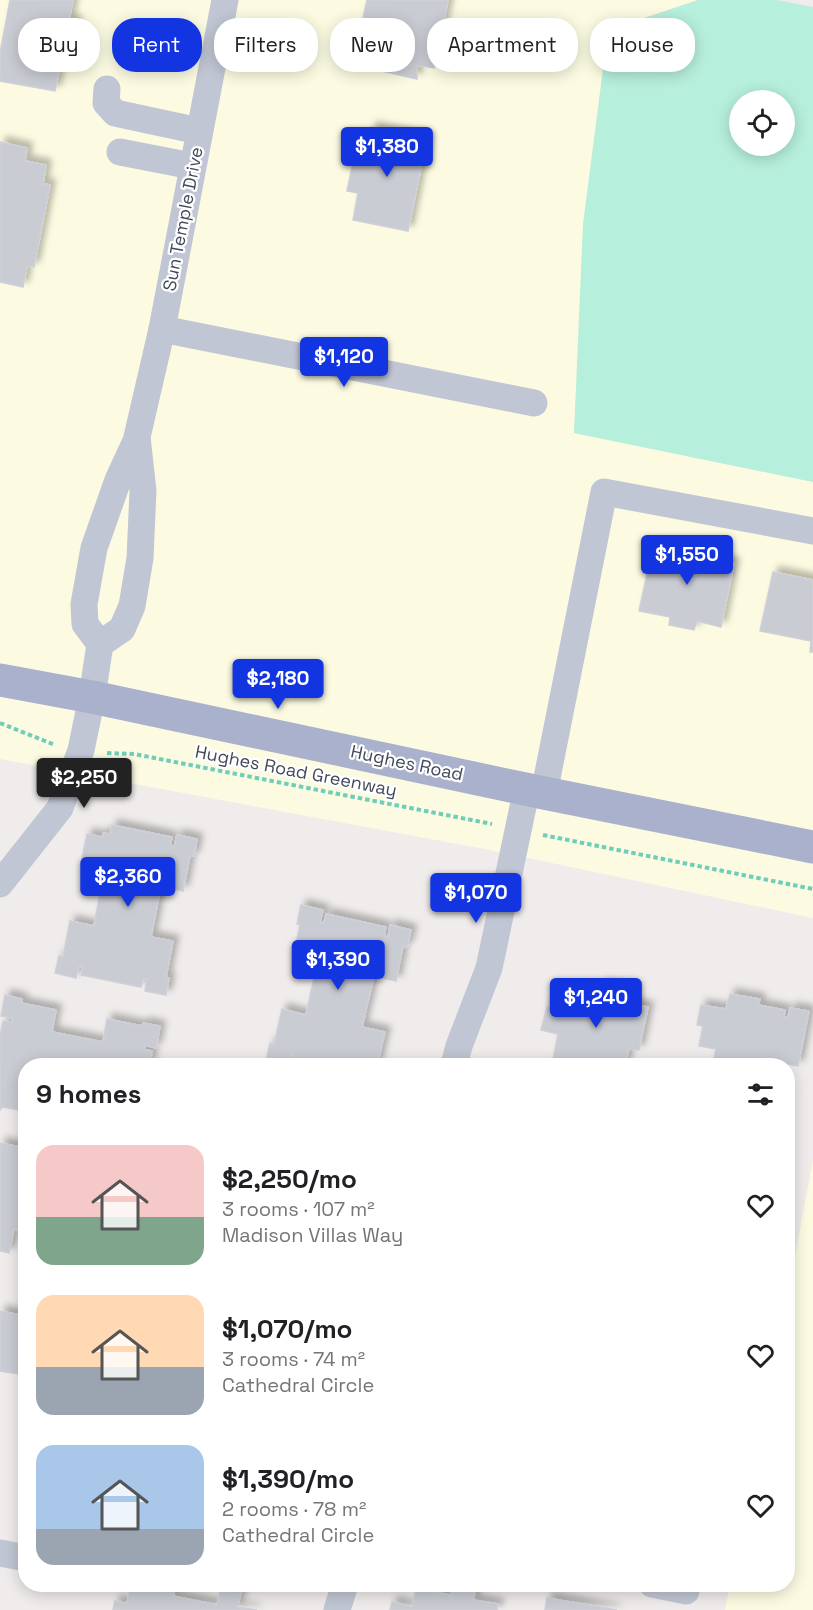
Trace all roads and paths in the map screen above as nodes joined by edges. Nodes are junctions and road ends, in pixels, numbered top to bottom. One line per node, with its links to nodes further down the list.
1 (225, 0): 3 (street, Sun Temple Drive)
2 (107, 89): 3 (street)
3 (199, 131): 5 (street, Sun Temple Drive)
4 (120, 152): 5 (street)
5 (192, 166): 6 (street, Sun Temple Drive)
6 (162, 329): 7 (street); 8 (street, Sun Temple Drive)
7 (534, 403)
8 (137, 438): 10 (street, Sun Temple Drive); 10 (street, Sun Temple Drive)
9 (813, 531): 16 (street)
10 (100, 644): 12 (street)
11 (0, 680): 12 (main road, Hughes Road)
12 (92, 697): 16 (main road, Hughes Road); 20 (street)
13 (0, 723): 14 (path)
14 (59, 747)
15 (105, 753): 17 (path, Hughes Road Greenway)
16 (536, 791): 19 (main road, Hughes Road); 22 (street)
17 (481, 821)
18 (560, 839): 21 (path)
19 (813, 847)
20 (0, 884)
21 (813, 889)
22 (456, 1058)
23 (0, 1553): 24 (street)
24 (18, 1556)
25 (343, 1592): 26 (street)
26 (337, 1610)

